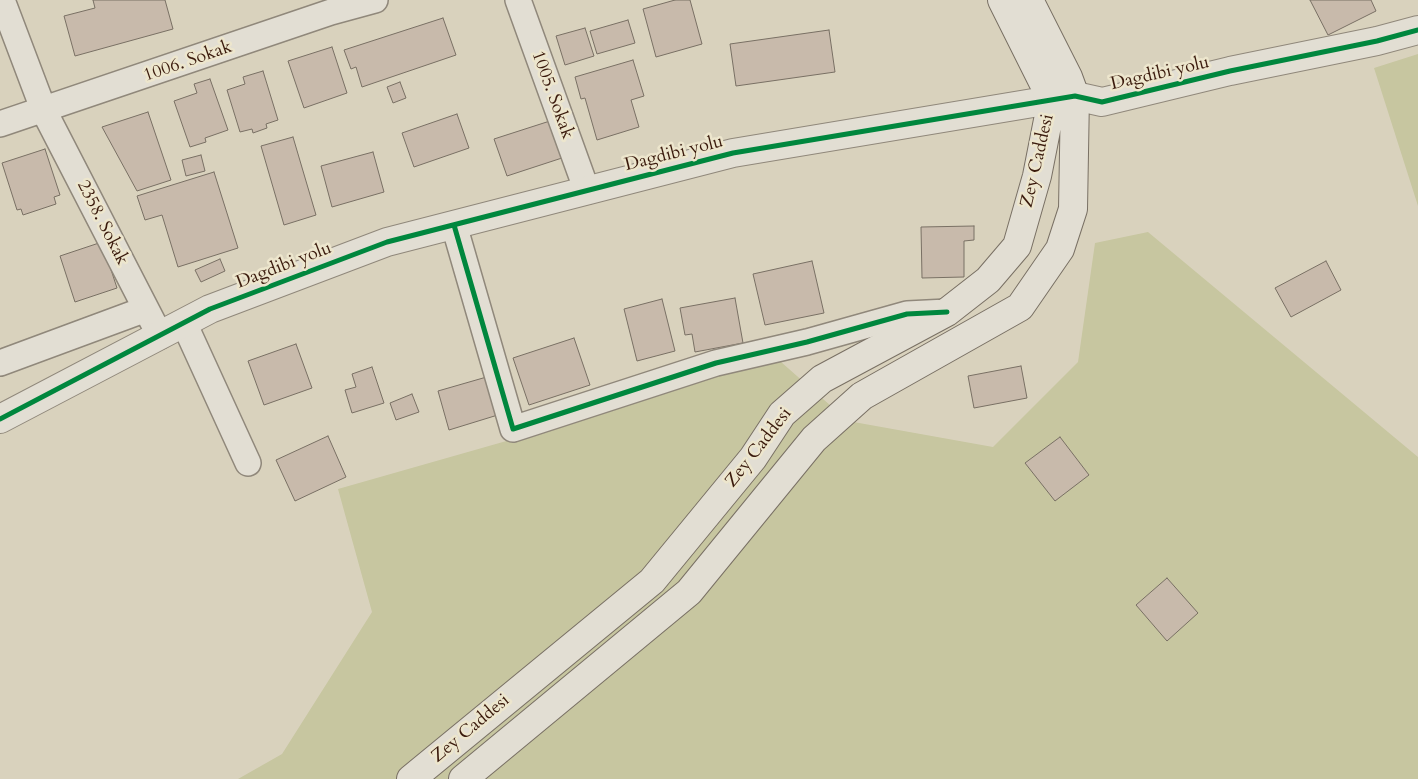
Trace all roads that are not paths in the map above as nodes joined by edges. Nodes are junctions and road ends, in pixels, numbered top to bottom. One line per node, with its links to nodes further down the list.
1 (2, 0): 9 (street, 2358. Sokak)
2 (375, 0): 6 (street, 1006. Sokak)
3 (518, 0): 11 (street, 1005. Sokak)
4 (1002, 0): 8 (main road)
5 (1029, 0): 8 (main road)
6 (329, 6): 9 (street, 1006. Sokak)
7 (1418, 30): 8 (main road, Dagdibi yolu)
8 (1063, 98): 11 (main road, Dagdibi yolu); 14 (main road, Zey Caddesi); 21 (main road, Zey Caddesi)
9 (44, 111): 10 (street, 1006. Sokak); 13 (street, 2358. Sokak)
10 (0, 124)
11 (587, 191): 12 (main road, Dagdibi yolu)
12 (454, 224): 14 (street); 15 (main road, Dagdibi yolu)
13 (146, 309): 16 (street, 2358. Sokak); 17 (street)
14 (947, 312): 20 (main road, Zey Caddesi)
15 (184, 323): 16 (main road, Dagdibi yolu); 19 (street)
16 (160, 336): 18 (main road, Dagdibi yolu)
17 (0, 363)
18 (0, 419)
19 (248, 463)
20 (411, 779)
21 (463, 779)

